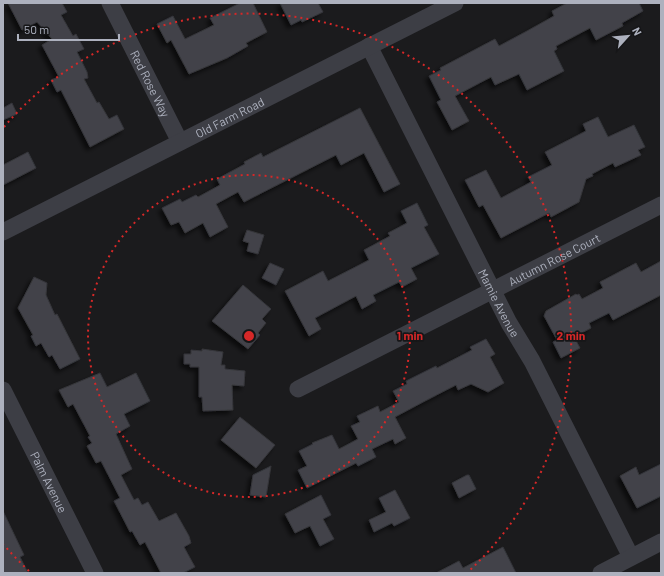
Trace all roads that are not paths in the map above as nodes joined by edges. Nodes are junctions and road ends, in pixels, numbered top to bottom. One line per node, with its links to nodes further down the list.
1 (110, 3): 4 (street, Red Rose Way)
2 (456, 3): 3 (street, Old Farm Road)
3 (370, 46): 4 (street, Old Farm Road); 7 (street, Mamie Avenue)
4 (180, 142): 6 (street, Old Farm Road)
5 (661, 205): 7 (street, Autumn Rose Court)
6 (3, 232)
7 (492, 290): 8 (street, Autumn Rose Court); 11 (street, Mamie Avenue)
8 (298, 389)
9 (3, 390): 12 (street, Palm Avenue)
10 (661, 542): 11 (street)
11 (631, 557): 13 (street)
12 (95, 573)
13 (601, 573)

